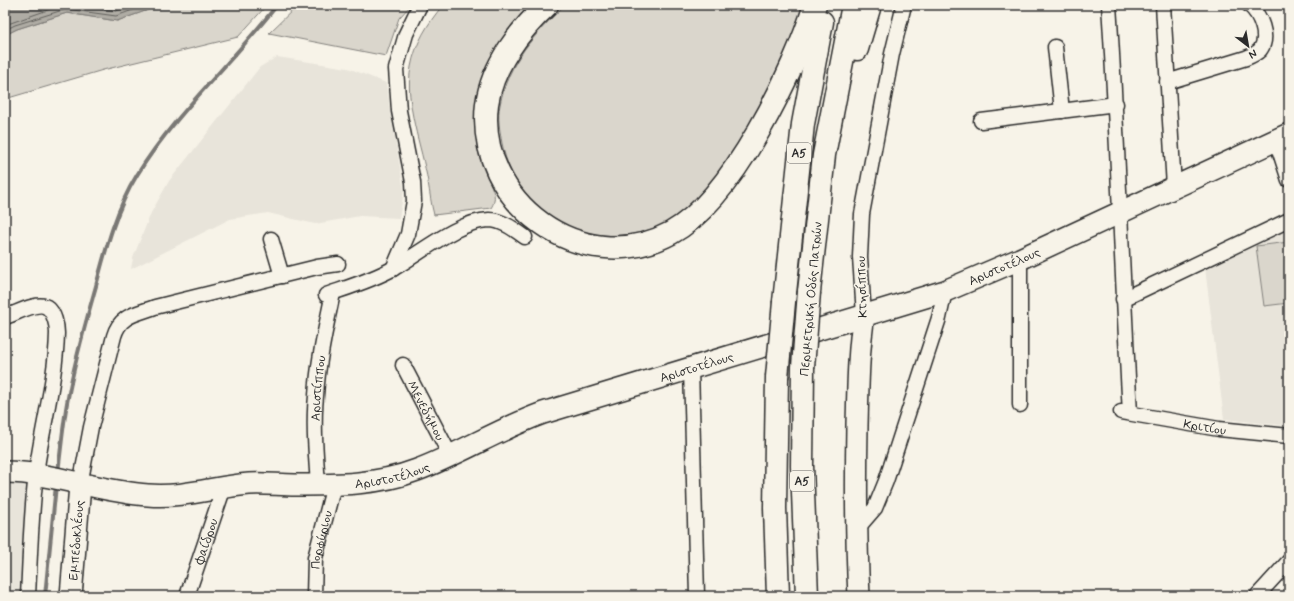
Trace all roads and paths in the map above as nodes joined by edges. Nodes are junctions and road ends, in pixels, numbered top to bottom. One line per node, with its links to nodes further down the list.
1 (420, 5): 26 (street)
2 (547, 5): 3 (highway)
3 (815, 5)
4 (826, 5): 49 (highway, Περιμετρική Οδός Πατρών / Α5, bridge)
5 (853, 5): 23 (highway, Περιμετρική Οδός Πατρών / Α5)
6 (870, 5): 23 (highway)
7 (904, 5): 30 (street, Κτησίππου)
8 (1109, 5): 13 (street)
9 (1163, 5): 12 (street)
10 (1256, 7): 12 (street)
11 (1054, 47): 14 (street)
12 (1167, 82): 18 (street)
13 (1116, 104): 14 (street); 19 (street)
14 (1062, 111): 15 (street)
15 (981, 121)
16 (1283, 137): 17 (street); 18 (main road, Αριστοτέλους)
17 (1289, 180)
18 (1174, 187): 19 (main road, Αριστοτέλους)
19 (1119, 212): 24 (main road, Αριστοτέλους); 29 (street)
20 (1289, 220): 29 (street)
21 (525, 237): 26 (street)
22 (271, 240): 27 (street)
23 (813, 242): 50 (highway, Περιμετρική Οδός Πατρών / Α5, bridge)
24 (1020, 259): 28 (main road, Αριστοτέλους); 34 (street)
25 (338, 264): 27 (street)
26 (393, 269): 40 (street, Αριστίππου)
27 (282, 276): 39 (street)
28 (945, 291): 30 (main road, Αριστοτέλους); 42 (street)
29 (1123, 298): 35 (street, Κριτίου)
30 (864, 315): 33 (main road, Αριστοτέλους); 42 (main road, Κτησίππου)
31 (5, 317): 38 (street)
32 (403, 366): 36 (street, Μενεδήμου)
33 (691, 368): 36 (main road, Αριστοτέλους); 48 (street)
34 (1020, 405)
35 (1289, 436)
36 (450, 455): 40 (main road, Αριστοτέλους)
37 (5, 472): 38 (main road)
38 (40, 476): 39 (main road, Αριστοτέλους); 44 (street)
39 (77, 484): 41 (main road, Αριστοτέλους); 45 (main road, Εμπεδοκλέους)
40 (326, 485): 41 (main road, Αριστοτέλους); 47 (street, Πορφύριου)
41 (224, 487): 46 (street, Φαίδρου)
42 (856, 530): 51 (main road, Κτησίππου)
43 (1289, 561): 52 (street)
44 (28, 596)
45 (71, 596)
46 (187, 596)
47 (314, 596)
48 (697, 596)
49 (778, 596)
50 (807, 596)
51 (859, 596)
52 (1256, 596)

